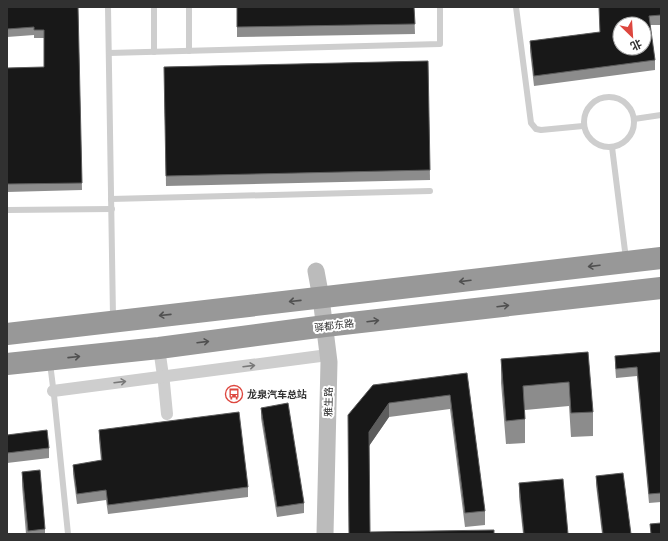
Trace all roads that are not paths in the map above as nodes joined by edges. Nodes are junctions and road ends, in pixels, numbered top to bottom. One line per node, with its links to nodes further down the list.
1 (108, 7): 8 (lane)
2 (154, 7): 7 (lane)
3 (189, 7): 6 (lane)
4 (440, 7): 6 (lane)
5 (516, 7): 11 (lane)
6 (190, 51): 7 (lane)
7 (154, 52): 8 (lane)
8 (109, 53): 14 (lane)
9 (661, 115): 10 (lane)
10 (634, 119): 11 (lane); 12 (lane)
11 (583, 126): 12 (lane)
12 (612, 146): 18 (lane)
13 (430, 191): 14 (lane)
14 (112, 199): 15 (lane)
15 (112, 209): 16 (lane); 22 (lane)
16 (7, 210)
17 (661, 258): 18 (highway)
18 (627, 262): 21 (highway, one-way to 21)
19 (316, 272): 21 (street, 雅生路)
20 (661, 288): 23 (highway, 驿都东路, one-way to 20)
21 (321, 298): 22 (highway, one-way to 22); 23 (street, 雅生路)
22 (114, 321): 24 (highway)
23 (324, 326): 25 (highway, 驿都东路, one-way to 23); 26 (street, 雅生路)
24 (7, 334)
25 (159, 348): 27 (highway, 驿都东路, one-way to 25); 29 (street)
26 (328, 355): 29 (street, one-way to 26); 33 (street, 雅生路)
27 (49, 360): 28 (highway, 驿都东路); 30 (lane)
28 (7, 364)
29 (163, 376): 30 (street, one-way to 29); 31 (street)
30 (53, 391): 32 (lane)
31 (167, 414)
32 (68, 534)
33 (325, 534)

